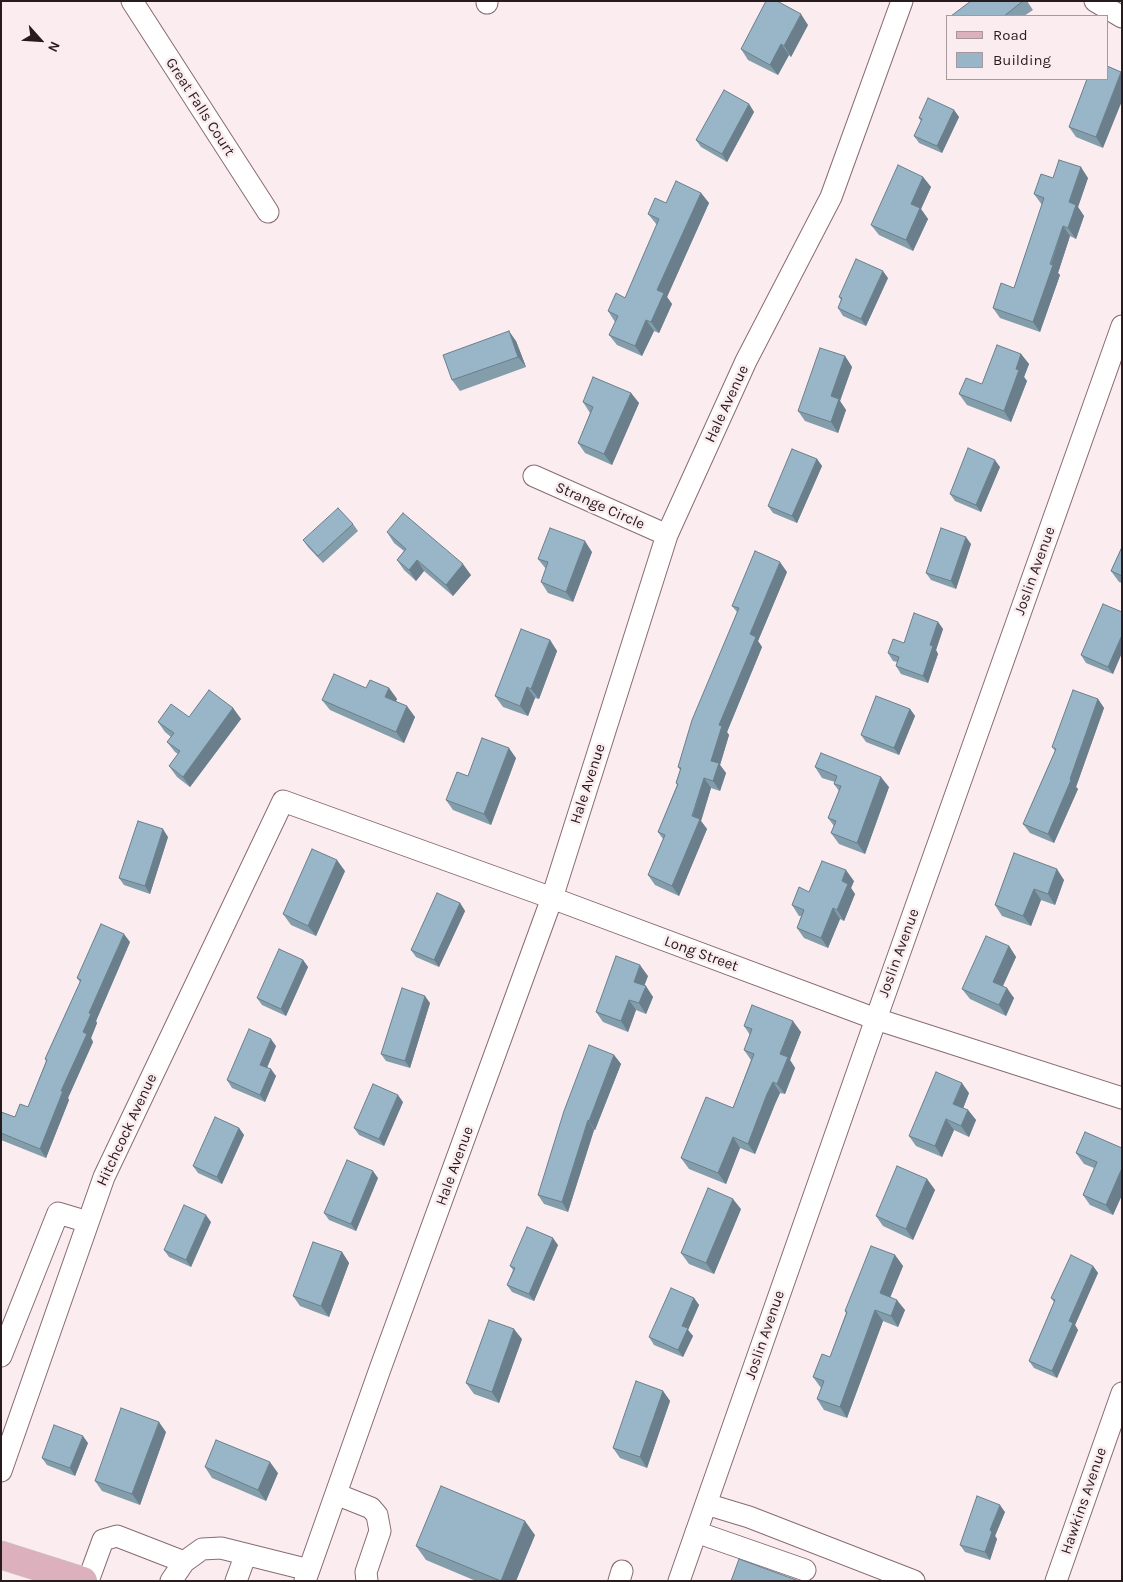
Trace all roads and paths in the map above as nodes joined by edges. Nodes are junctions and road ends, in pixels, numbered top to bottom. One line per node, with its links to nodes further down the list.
1 (132, 1): 5 (street, Great Falls Court)
2 (902, 1): 8 (street, Hale Avenue)
3 (1095, 1): 4 (street)
4 (1122, 17)
5 (268, 212)
6 (1122, 326): 11 (street, Joslin Avenue)
7 (534, 476): 8 (street, Strange Circle)
8 (667, 535): 10 (street, Hale Avenue)
9 (283, 801): 10 (street, Long Street); 13 (street, Hitchcock Avenue)
10 (552, 898): 11 (street, Long Street); 17 (street, Hale Avenue)
11 (876, 1019): 12 (street, Long Street); 18 (street, Joslin Avenue)
12 (1122, 1098)
13 (88, 1222): 14 (street); 16 (street, Hitchcock Avenue)
14 (1, 1356)
15 (1122, 1393): 32 (street, Hawkins Avenue)
16 (1, 1470)
17 (336, 1494): 24 (street, Hale Avenue); 29 (street)
18 (706, 1504): 19 (street, Joslin Avenue); 31 (street)
19 (696, 1532): 23 (street); 30 (street, Joslin Avenue)
20 (246, 1554): 22 (street); 24 (street); 28 (street)
21 (1, 1555): 25 (main road)
22 (184, 1562): 26 (street); 27 (street)
23 (804, 1570)
24 (307, 1576)
25 (83, 1581)
26 (88, 1581)
27 (171, 1581)
28 (236, 1581)
29 (367, 1581)
30 (679, 1581)
31 (914, 1581)
32 (1056, 1581)

